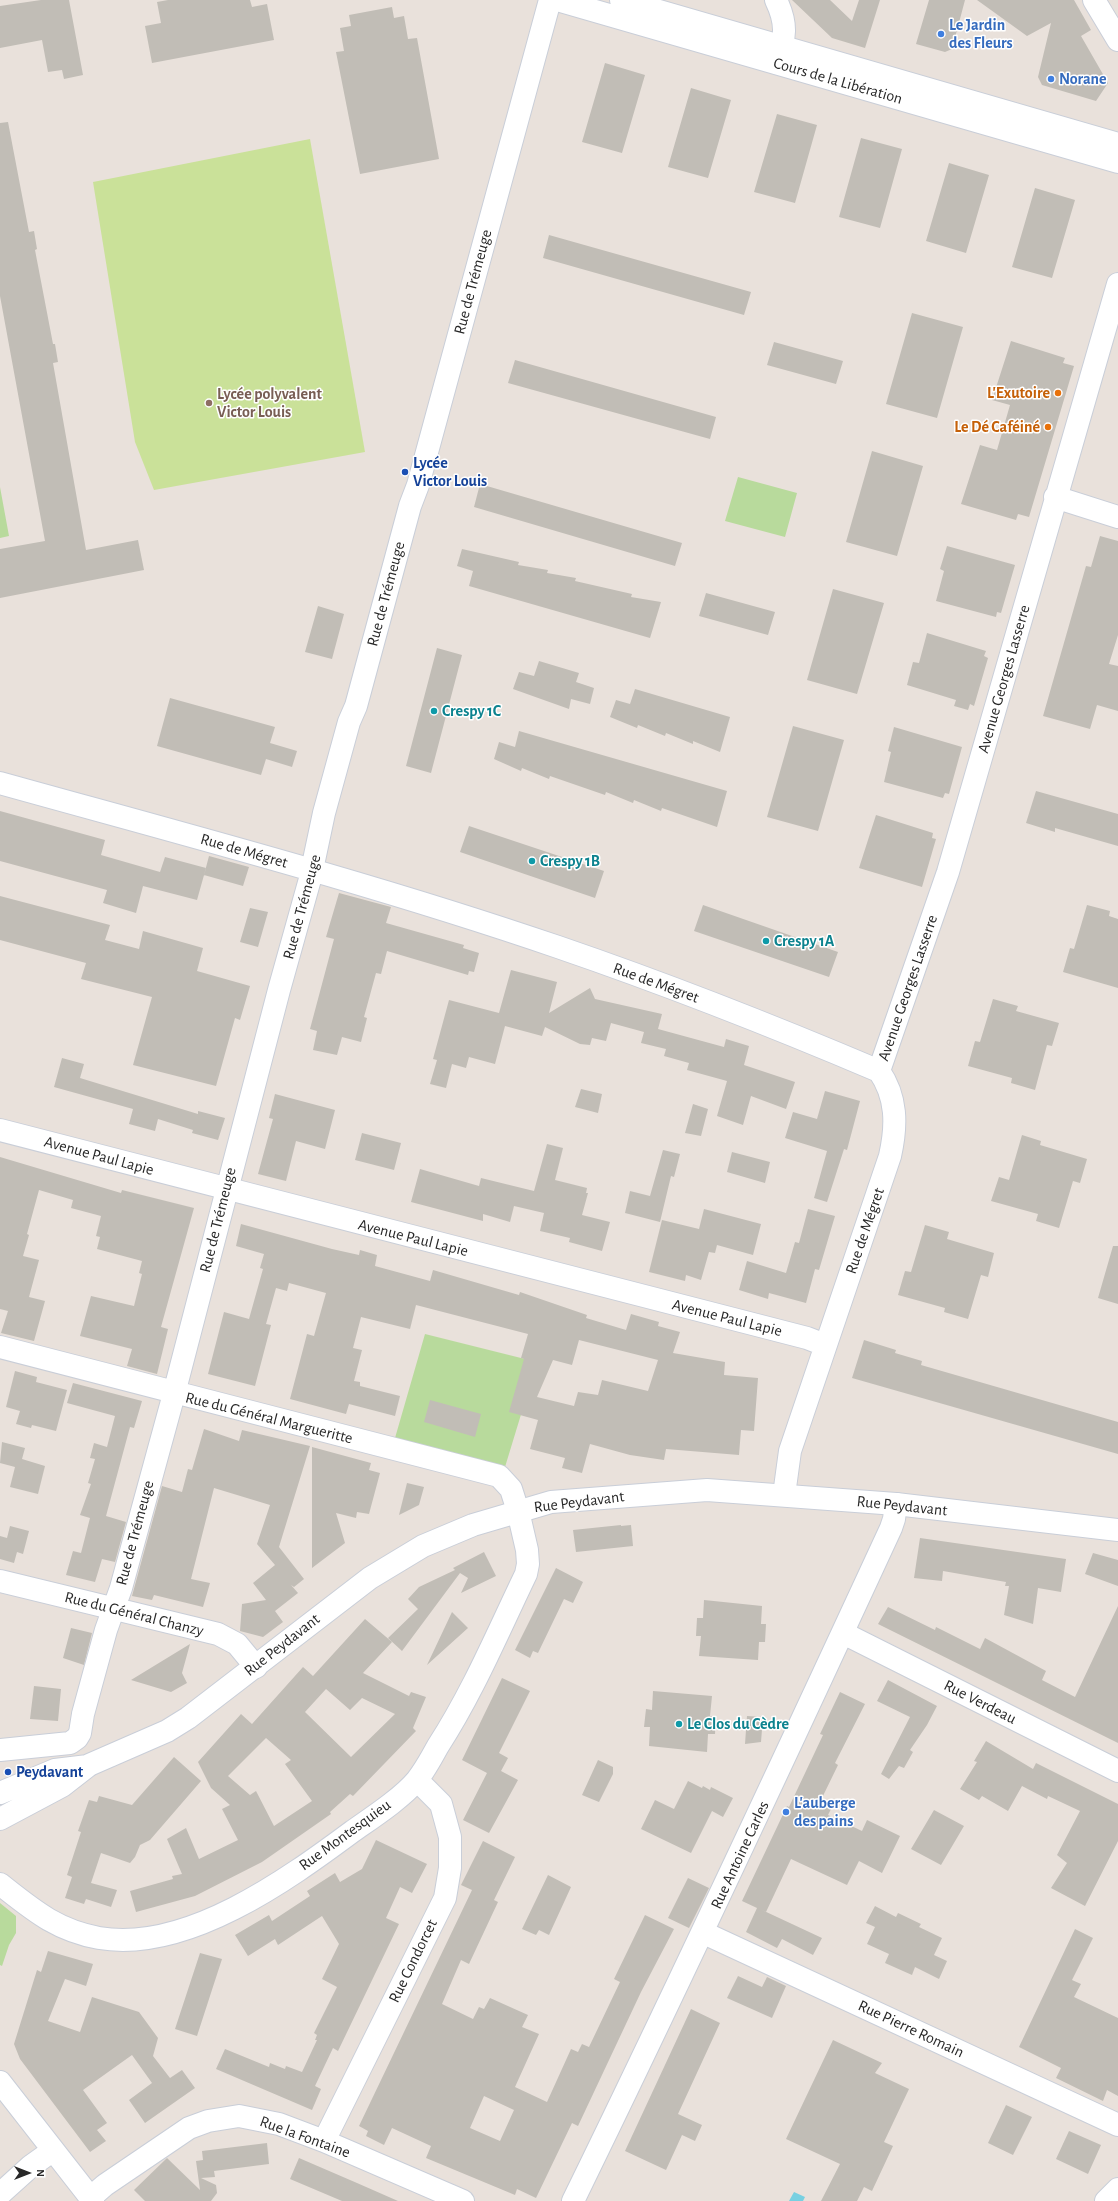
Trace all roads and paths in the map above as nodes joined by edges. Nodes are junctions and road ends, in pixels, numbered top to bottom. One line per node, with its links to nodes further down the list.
1 (550, 0): 14 (street, Rue de Trémeuge)
2 (557, 0): 7 (street, Cours de la Libération)
3 (621, 0): 7 (street, Cours de la Libération)
4 (776, 0): 7 (street)
5 (1094, 0): 6 (street)
6 (1118, 40)
7 (780, 55): 8 (street, Cours de la Libération); 9 (street, Cours de la Libération)
8 (1118, 144)
9 (1118, 162)
10 (1118, 284): 11 (street, Avenue Georges Lasserre)
11 (1055, 497): 12 (street); 15 (street, Avenue Georges Lasserre)
12 (1118, 517)
13 (0, 782): 14 (street, Rue de Mégret)
14 (312, 869): 15 (street, Rue de Mégret); 17 (street, Rue de Trémeuge)
15 (878, 1071): 18 (street, Rue de Mégret)
16 (0, 1130): 17 (street, Avenue Paul Lapie)
17 (226, 1189): 18 (street, Avenue Paul Lapie); 20 (street, Rue de Trémeuge)
18 (826, 1345): 21 (street, Rue de Mégret)
19 (0, 1347): 20 (street, Rue du Général Margueritte)
20 (174, 1393): 23 (street, Rue du Général Margueritte); 26 (street, Rue de Trémeuge)
21 (784, 1495): 22 (street, Rue Peydavant); 23 (street, Rue Peydavant)
22 (896, 1504): 24 (street, Rue Peydavant); 27 (street, Rue Antoine Carles)
23 (518, 1511): 28 (street, Rue Peydavant); 32 (street, Rue Montesquieu)
24 (1118, 1530)
25 (0, 1581): 26 (street, Rue du Général Chanzy)
26 (114, 1609): 28 (street, Rue du Général Chanzy); 29 (street, Rue de Trémeuge)
27 (843, 1633): 31 (street, Rue Verdeau); 36 (street, Rue Antoine Carles)
28 (256, 1666): 30 (street, Rue Peydavant)
29 (0, 1750)
30 (89, 1766): 33 (street, Rue Peydavant); 34 (street, Rue Peydavant)
31 (1118, 1770)
32 (417, 1780): 35 (street, Rue Montesquieu); 39 (street, Rue Condorcet)
33 (0, 1793)
34 (0, 1819)
35 (0, 1884)
36 (704, 1933): 38 (street, Rue Pierre Romain); 45 (street, Rue Antoine Carles)
37 (0, 2082): 40 (street)
38 (1118, 2125)
39 (324, 2141): 43 (street, Rue la Fontaine); 44 (street, Rue la Fontaine)
40 (52, 2151): 42 (street); 43 (street)
41 (1118, 2189): 46 (street)
42 (0, 2194)
43 (91, 2200)
44 (463, 2201)
45 (574, 2201)
46 (1106, 2201)

